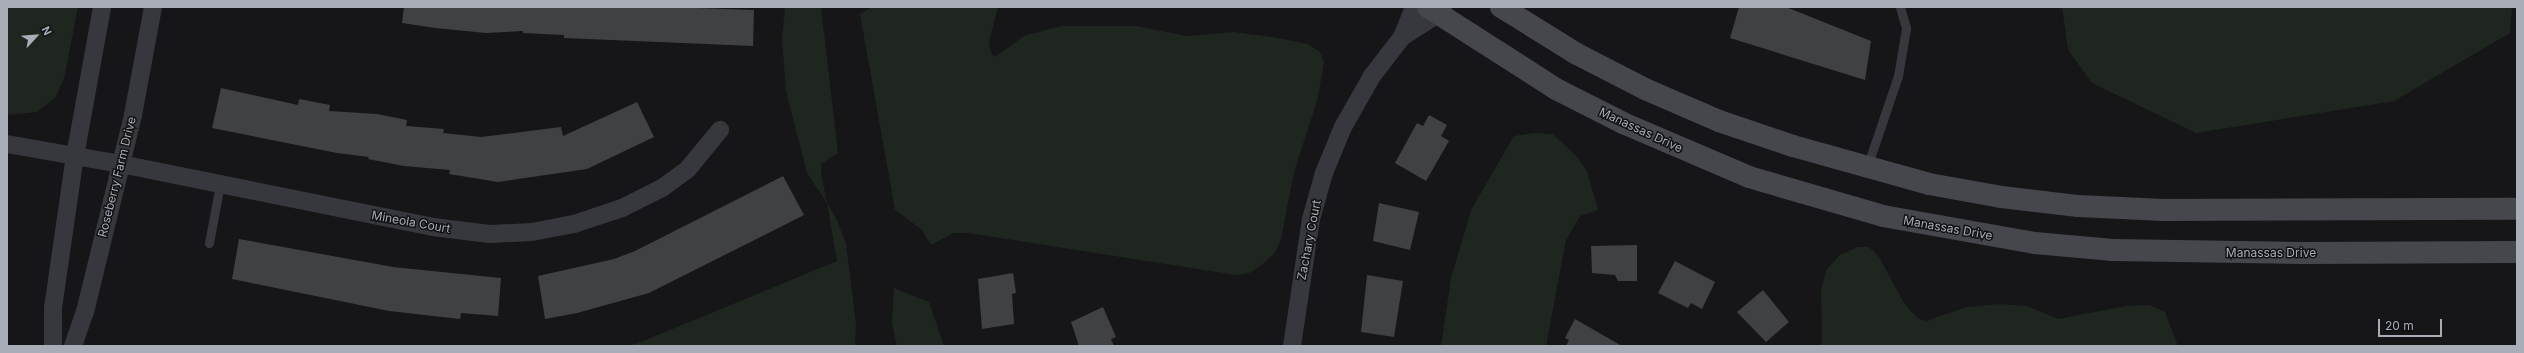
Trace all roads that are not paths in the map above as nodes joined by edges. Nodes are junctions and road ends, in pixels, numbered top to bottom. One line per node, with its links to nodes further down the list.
1 (102, 7): 10 (street)
2 (154, 7): 11 (street, Roseberry Farm Drive)
3 (1414, 7): 7 (street, Zachary Court)
4 (1501, 7): 12 (street)
5 (1900, 7): 12 (lane)
6 (1436, 9): 7 (street, Zachary Court); 16 (street, Manassas Drive)
7 (1402, 37): 19 (street, Zachary Court)
8 (720, 130): 13 (street, Mineola Court)
9 (7, 144): 10 (street, Mineola Court)
10 (75, 156): 11 (street, Mineola Court); 17 (street)
11 (121, 164): 13 (street, Mineola Court); 18 (street, Roseberry Farm Drive)
12 (1866, 168): 14 (street)
13 (220, 184): 15 (lane)
14 (2517, 209)
15 (209, 243)
16 (2517, 252)
17 (53, 346)
18 (74, 346)
19 (1292, 346)

